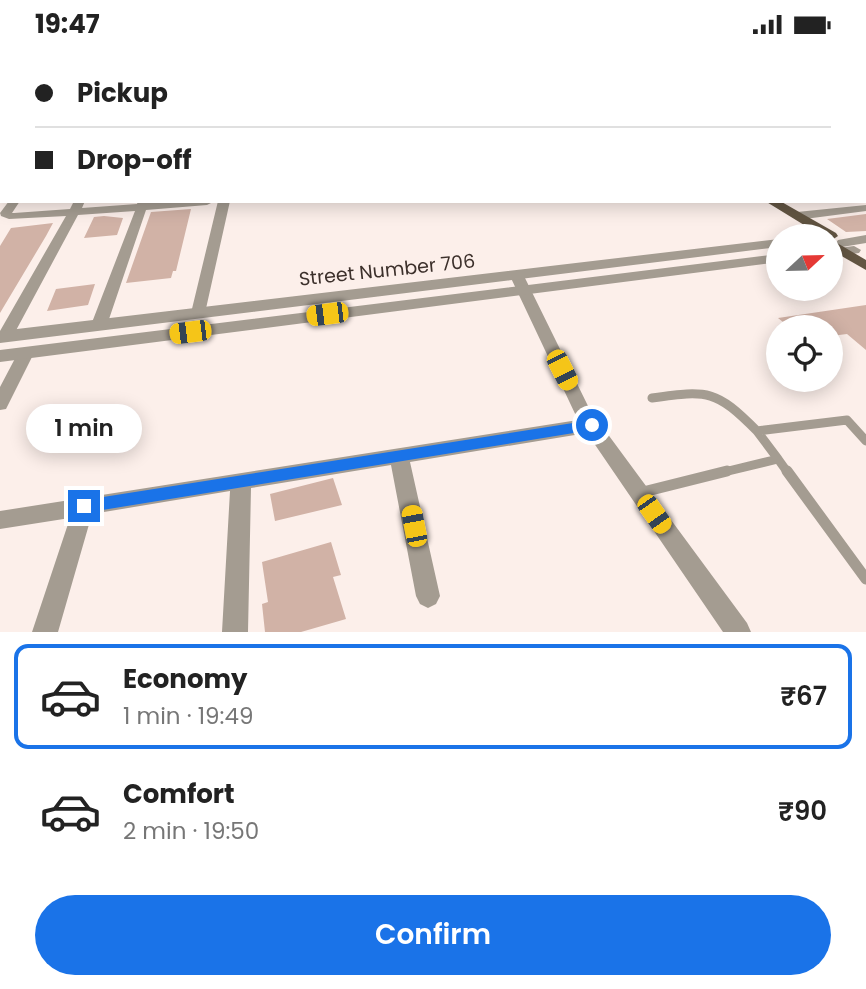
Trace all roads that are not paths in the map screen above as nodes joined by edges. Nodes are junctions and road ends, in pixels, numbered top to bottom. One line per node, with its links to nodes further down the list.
1 (635, 49): 2 (street)
2 (645, 49)
3 (13, 203): 9 (street)
4 (186, 203): 8 (street)
5 (224, 203): 21 (street)
6 (765, 203): 12 (main road)
7 (774, 203): 11 (main road)
8 (143, 205): 9 (street); 22 (street)
9 (77, 207): 23 (street)
10 (866, 208): 11 (street)
11 (797, 216): 13 (main road)
12 (799, 224)
13 (809, 224)
14 (866, 239): 15 (street)
15 (844, 243)
16 (766, 245): 20 (street, Street Number 706)
17 (844, 248): 19 (main road)
18 (766, 259): 20 (street)
19 (866, 266)
20 (520, 283): 21 (street, Street Number 706); 24 (street); 28 (street)
21 (198, 313): 22 (street, Street Number 706)
22 (99, 325): 23 (street, Street Number 706)
23 (2, 336)
24 (26, 353): 25 (street); 27 (street)
25 (0, 356)
26 (652, 398): 29 (lane)
27 (0, 404)
28 (592, 425): 31 (street); 34 (street)
29 (757, 431): 30 (lane); 32 (lane)
30 (866, 441)
31 (399, 456): 33 (street); 38 (street)
32 (778, 459): 34 (lane); 37 (lane)
33 (241, 481): 35 (street); 40 (street)
34 (639, 493): 41 (street)
35 (84, 506): 36 (street); 39 (street)
36 (0, 520)
37 (866, 579)
38 (428, 596)
39 (45, 632)
40 (235, 632)
41 (738, 632)

